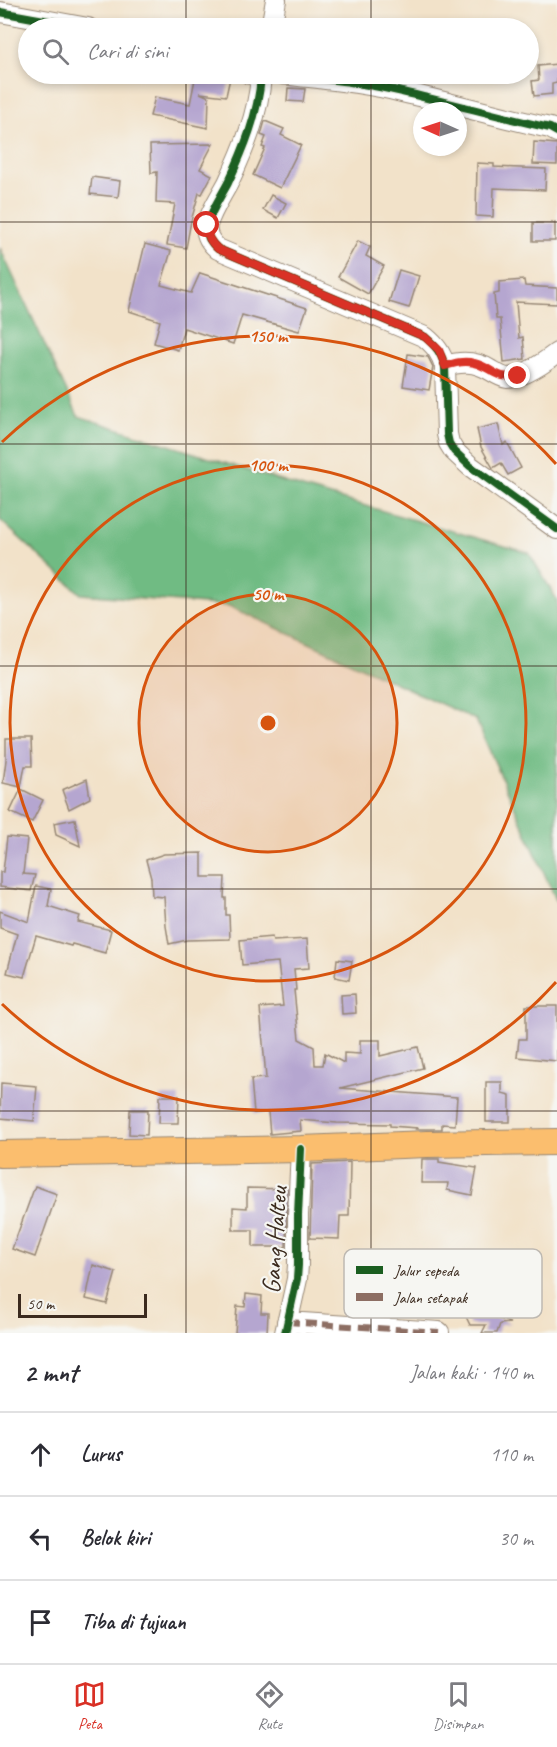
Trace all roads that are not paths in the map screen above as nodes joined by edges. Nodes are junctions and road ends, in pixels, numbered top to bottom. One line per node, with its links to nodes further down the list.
1 (276, 0): 4 (street)
2 (0, 12): 3 (street)
3 (33, 18)
4 (273, 18)
5 (259, 84): 9 (street)
6 (360, 84): 7 (street)
7 (557, 132)
8 (557, 353): 9 (street)
9 (445, 366): 10 (street)
10 (557, 528)
11 (557, 1142): 12 (main road)
12 (301, 1149): 13 (main road); 14 (street, Gang Halteu)
13 (0, 1154)
14 (286, 1328): 15 (street)
15 (439, 1332)

